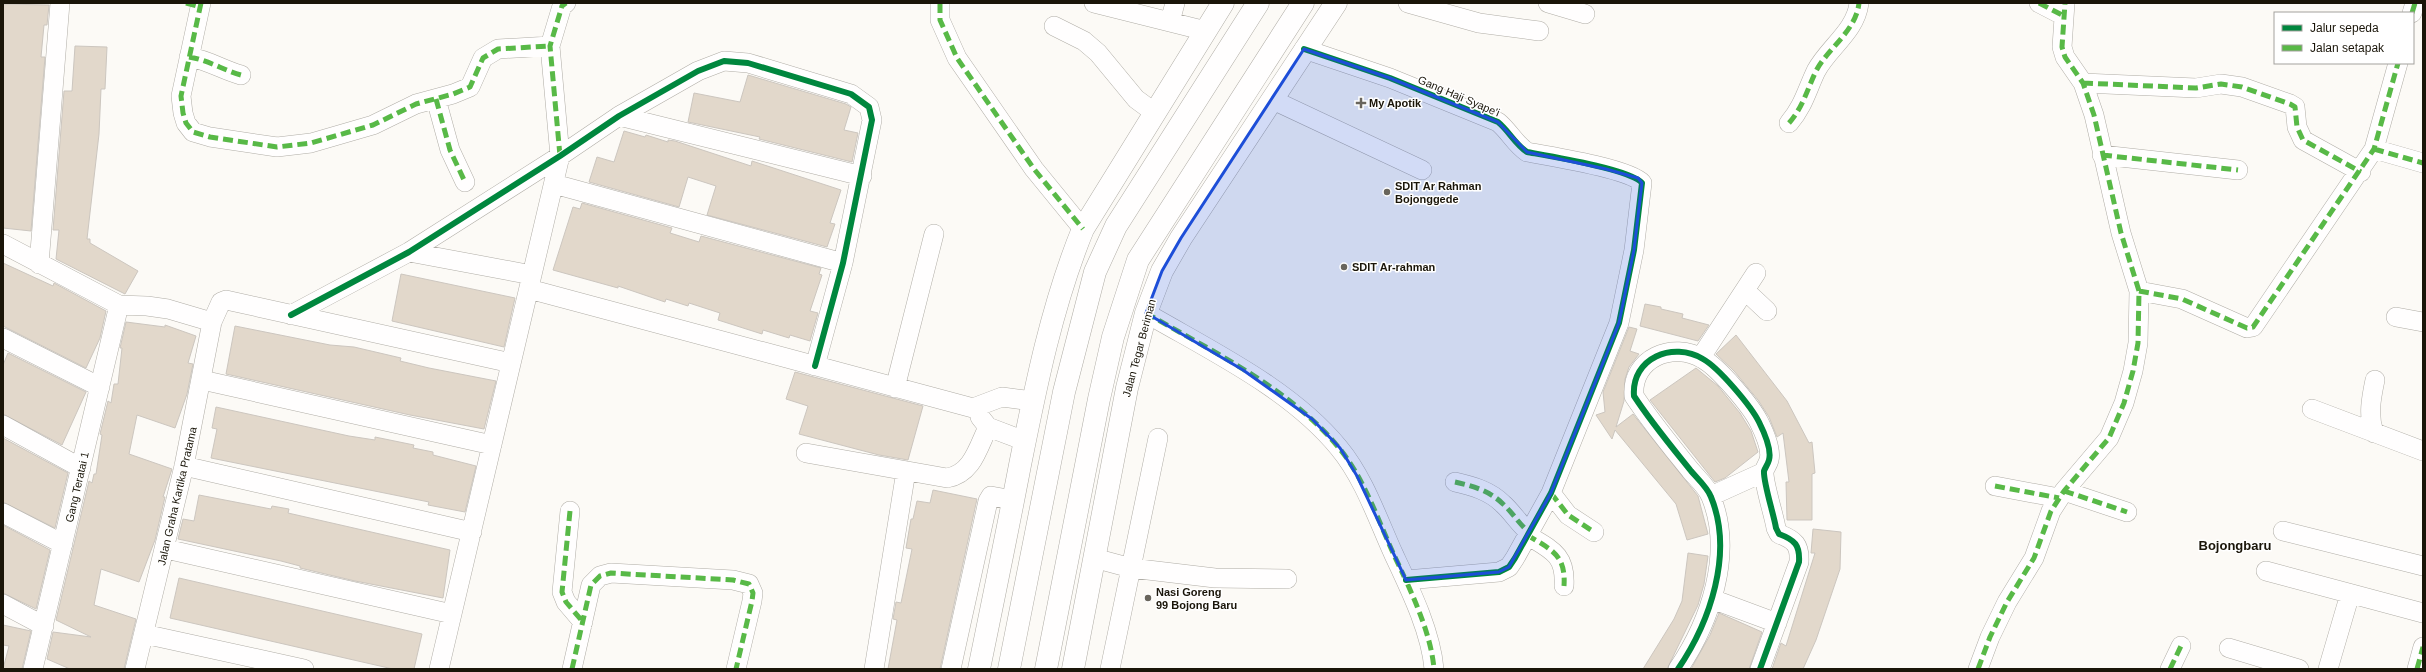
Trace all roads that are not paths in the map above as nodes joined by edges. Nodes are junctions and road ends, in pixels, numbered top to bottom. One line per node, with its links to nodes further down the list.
1 (60, 3): 50 (street)
2 (566, 3): 21 (street)
3 (940, 3): 45 (street)
4 (1094, 3): 17 (street)
5 (1175, 3): 17 (street)
6 (1223, 3): 19 (main road)
7 (1258, 3): 27 (main road)
8 (1303, 3): 30 (main road)
9 (1336, 3): 22 (main road, Jalan Tegar Beriman)
10 (1408, 3): 20 (street)
11 (1548, 3): 16 (street)
12 (1859, 3): 34 (street)
13 (2039, 3): 15 (street)
14 (196, 4): 23 (street)
15 (2064, 9): 28 (street)
16 (1586, 14)
17 (1170, 22): 19 (street)
18 (1054, 26): 32 (street)
19 (1206, 31): 25 (main road)
20 (1538, 31)
21 (550, 46): 29 (street); 36 (street)
22 (1304, 49): 31 (main road, Jalan Tegar Beriman); 89 (street, Gang Haji Syape'i)
23 (189, 57): 26 (street); 29 (street)
24 (2398, 64): 35 (street)
25 (1184, 66): 27 (main road); 32 (main road)
26 (241, 75)
27 (1209, 81): 70 (main road)
28 (2083, 84): 37 (street); 41 (street)
29 (436, 99): 43 (street)
30 (1241, 101): 31 (main road); 71 (main road)
31 (1268, 108): 39 (street); 57 (main road, Jalan Tegar Beriman)
32 (1155, 113): 45 (main road)
33 (619, 116): 36 (street); 42 (street); 42 (street)
34 (1789, 123)
35 (2374, 149): 38 (street); 41 (street)
36 (560, 156): 44 (street); 48 (street)
37 (2102, 156): 40 (street); 53 (street)
38 (2423, 163)
39 (1422, 170)
40 (2238, 170)
41 (2361, 172): 53 (street)
42 (862, 176): 49 (street)
43 (465, 182)
44 (554, 184): 49 (street); 52 (street)
45 (1083, 229): 72 (main road)
46 (934, 234): 69 (street)
47 (3, 244): 50 (street)
48 (409, 252): 52 (street); 58 (street)
49 (843, 263): 65 (street)
50 (39, 264): 55 (street)
51 (1756, 274): 54 (street)
52 (530, 282): 64 (street); 65 (street)
53 (2139, 291): 90 (street)
54 (1743, 294): 56 (street); 63 (street)
55 (119, 305): 60 (street); 68 (street, Gang Teratai 1)
56 (1767, 311)
57 (1146, 313): 102 (main road, Jalan Tegar Beriman); 107 (street)
58 (291, 315): 60 (street, Jalan Graha Kartika Pratama); 64 (street, Jalan Graha Kartika Pratama)
59 (2396, 317): 61 (street)
60 (212, 322): 66 (street, Jalan Graha Kartika Pratama)
61 (2423, 322)
62 (3, 338): 68 (street)
63 (1701, 358): 86 (street); 91 (street)
64 (511, 363): 80 (street)
65 (815, 366): 69 (street)
66 (202, 380): 80 (street); 83 (street, Jalan Graha Kartika Pratama)
67 (2375, 380): 77 (street)
68 (100, 387): 84 (street, Gang Teratai 1)
69 (895, 388): 73 (street)
70 (1064, 392): 71 (main road); 132 (main road)
71 (1099, 399): 133 (main road)
72 (1033, 401): 73 (street); 79 (main road)
73 (973, 408): 76 (street)
74 (2312, 409): 77 (street)
75 (3, 425): 84 (street)
76 (988, 427): 79 (street); 85 (street)
77 (2374, 433): 81 (street)
78 (1158, 438): 104 (street)
79 (1025, 441): 92 (main road)
80 (492, 445): 97 (street)
81 (2423, 451)
82 (806, 453): 85 (street)
83 (184, 466): 97 (street); 101 (street, Jalan Graha Kartika Pratama)
84 (81, 468): 100 (street, Gang Teratai 1)
85 (906, 471): 129 (street)
86 (1764, 472): 91 (street); 117 (street)
87 (1455, 482): 99 (street)
88 (1995, 486): 90 (street)
89 (1551, 493): 98 (street); 99 (street)
90 (2062, 494): 94 (street); 139 (street)
91 (1711, 496): 110 (street)
92 (1013, 500): 114 (street); 115 (main road)
93 (570, 511): 116 (street)
94 (2127, 512)
95 (3, 513): 100 (street)
96 (2283, 531): 103 (street)
97 (472, 532): 113 (street)
98 (1594, 532)
99 (1528, 534): 107 (street); 108 (street)
100 (63, 544): 118 (street, Gang Teratai 1)
101 (166, 549): 113 (street); 119 (street, Jalan Graha Kartika Pratama)
102 (1094, 558): 104 (street); 134 (main road, Jalan Tegar Beriman)
103 (2423, 566)
104 (1131, 568): 106 (street); 135 (street)
105 (2266, 571): 109 (street)
106 (1287, 579)
107 (1406, 580): 136 (street)
108 (1564, 586)
109 (2350, 594): 112 (street); 142 (street)
110 (1712, 599): 117 (street); 137 (street)
111 (3, 604): 118 (street)
112 (2423, 613)
113 (452, 614): 123 (street)
114 (962, 619): 115 (street); 130 (street)
115 (988, 621): 131 (main road)
116 (583, 622): 127 (street); 128 (street)
117 (1777, 623): 138 (street)
118 (44, 626): 124 (street, Gang Teratai 1)
119 (144, 634): 125 (street, Jalan Graha Kartika Pratama); 126 (street)
120 (2182, 646): 140 (street)
121 (2423, 647): 143 (street)
122 (2229, 648): 141 (street)
123 (444, 667)
124 (33, 669)
125 (136, 669)
126 (304, 669)
127 (572, 669)
128 (736, 669)
129 (874, 669)
130 (951, 669)
131 (979, 669)
132 (1009, 669)
133 (1046, 669)
134 (1073, 669)
135 (1110, 669)
136 (1434, 669)
137 (1678, 669)
138 (1760, 669)
139 (1978, 669)
140 (2170, 669)
141 (2299, 669)
142 (2328, 669)
143 (2417, 669)

